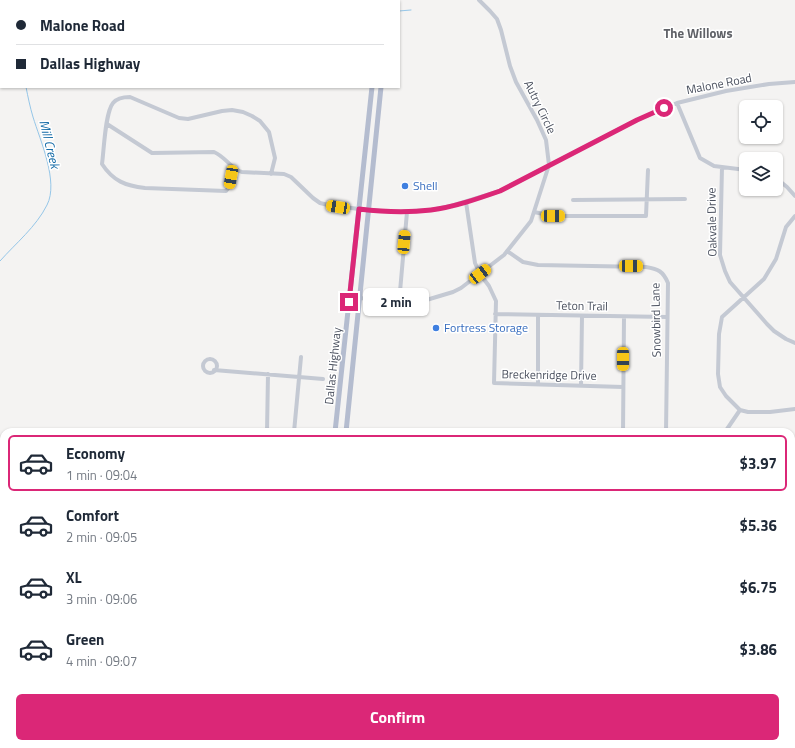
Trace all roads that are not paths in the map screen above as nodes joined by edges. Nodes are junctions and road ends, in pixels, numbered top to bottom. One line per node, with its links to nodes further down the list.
1 (479, 0): 7 (street, Autry Circle)
2 (795, 82): 5 (street, Malone Road)
3 (372, 88): 19 (main road, Dallas Highway)
4 (381, 88): 20 (main road, Dallas Highway)
5 (677, 103): 7 (street, Malone Road); 9 (street)
6 (107, 124): 8 (street); 8 (street); 12 (street)
7 (548, 165): 18 (street, Malone Road); 22 (street, Autry Circle)
8 (233, 167): 12 (street, Malone Road)
9 (722, 167): 10 (street); 27 (street, Oakvale Drive)
10 (739, 169)
11 (648, 170): 17 (street)
12 (271, 174): 19 (street, Malone Road)
13 (783, 184): 14 (street)
14 (795, 196)
15 (685, 199): 17 (street)
16 (573, 200): 17 (street)
17 (647, 200): 22 (street)
18 (466, 202): 21 (street, Malone Road); 25 (street, Breckenridge Drive)
19 (359, 209): 20 (street, Malone Road); 47 (main road, Dallas Highway)
20 (370, 210): 21 (street, Malone Road); 26 (main road, Dallas Highway)
21 (407, 212): 28 (street)
22 (534, 212): 24 (street, Autry Circle)
23 (795, 216): 27 (street)
24 (507, 251): 25 (street, Autry Circle); 33 (street, Snowbird Lane)
25 (480, 274): 28 (street, Autry Circle); 29 (street, Breckenridge Drive)
26 (360, 298): 28 (street, Autry Circle); 48 (main road, Dallas Highway)
27 (744, 298): 34 (street, Oakvale Drive); 44 (street)
28 (399, 303)
29 (495, 314): 30 (street, Teton Trail); 40 (street, Breckenridge Drive)
30 (538, 315): 31 (street, Teton Trail); 40 (street)
31 (582, 316): 32 (street, Teton Trail); 41 (street)
32 (624, 317): 33 (street, Teton Trail); 42 (street)
33 (667, 317): 50 (street, Snowbird Lane)
34 (795, 343)
35 (301, 358): 38 (street)
36 (214, 370): 37 (street)
37 (268, 374): 38 (street); 45 (street)
38 (300, 377): 39 (street); 46 (street)
39 (323, 379)
40 (538, 384): 41 (street, Breckenridge Drive)
41 (581, 385): 42 (street, Breckenridge Drive)
42 (623, 386): 49 (street)
43 (795, 409): 44 (street)
44 (740, 410): 51 (street)
45 (268, 428)
46 (294, 428)
47 (336, 428)
48 (346, 428)
49 (623, 428)
50 (666, 428)
51 (729, 428)

